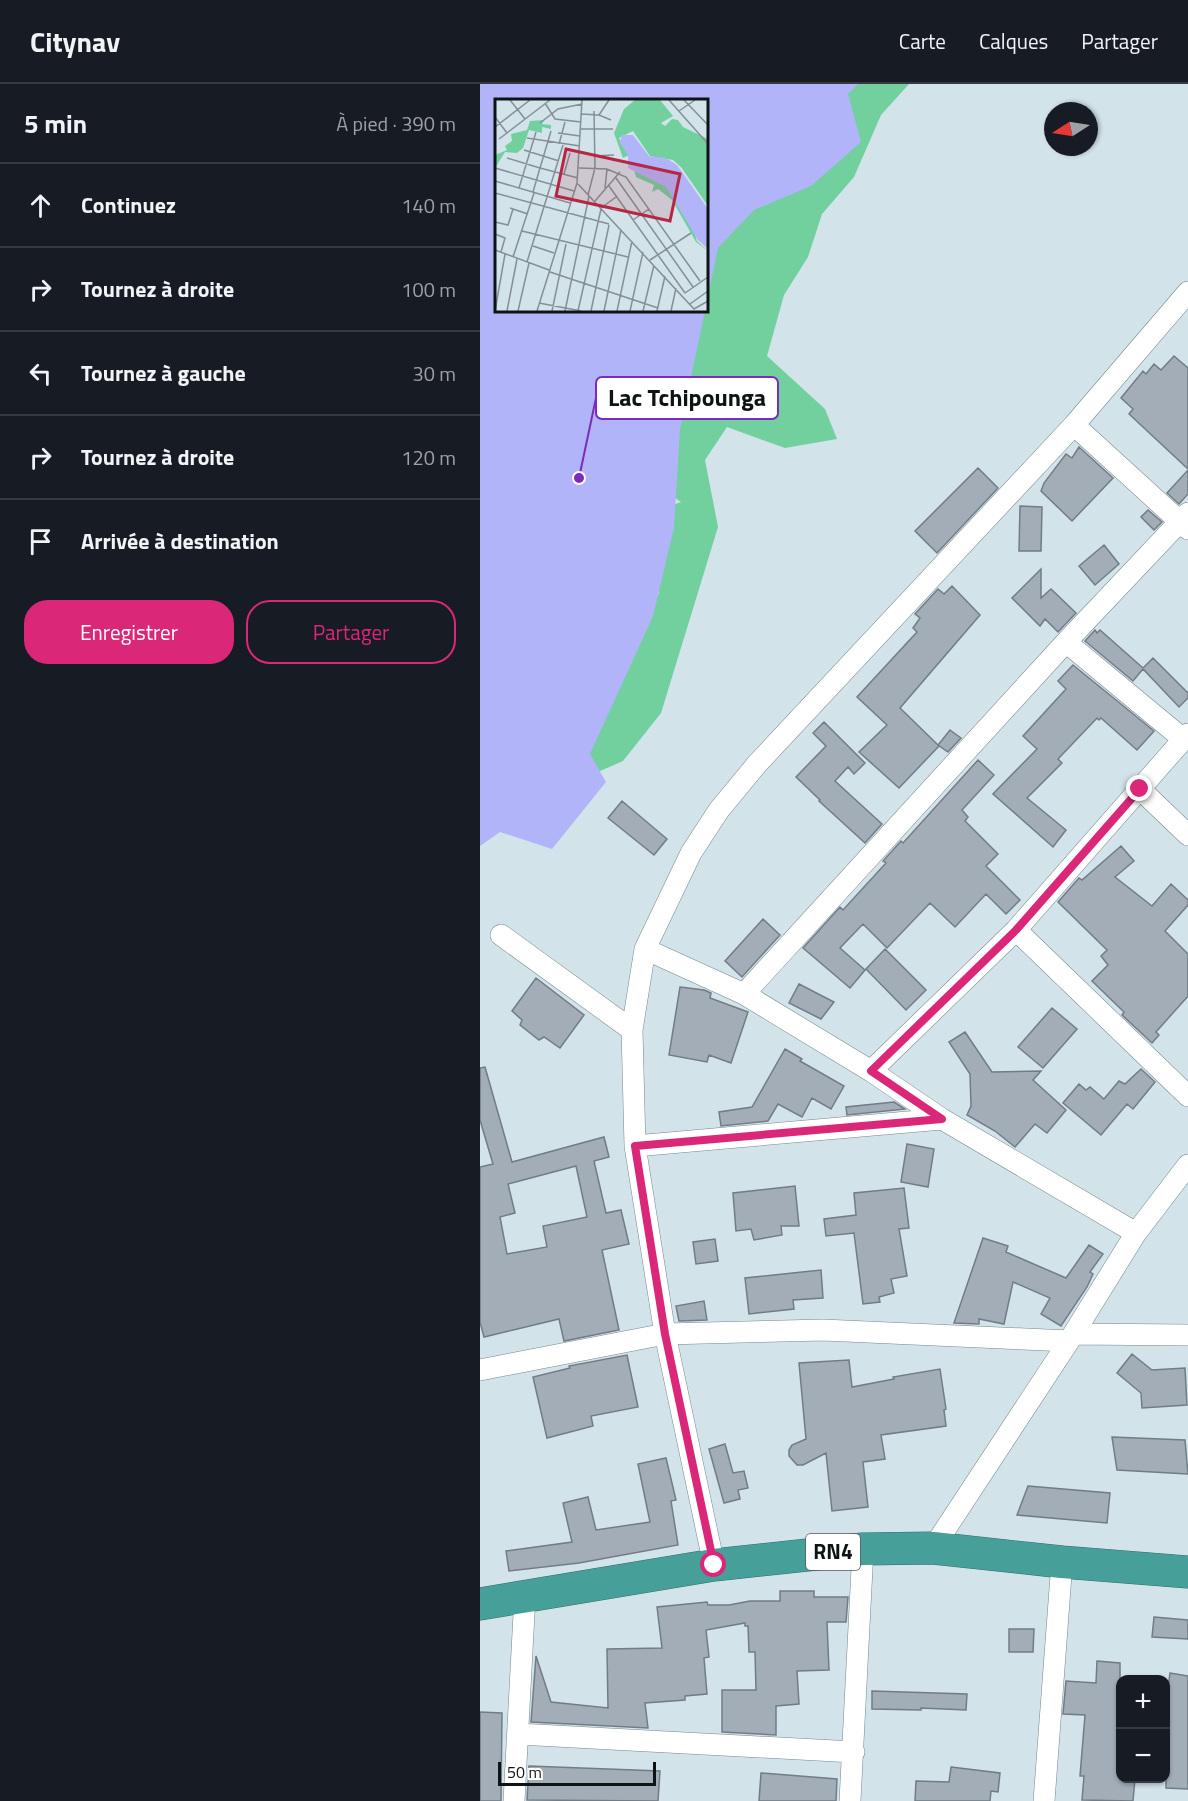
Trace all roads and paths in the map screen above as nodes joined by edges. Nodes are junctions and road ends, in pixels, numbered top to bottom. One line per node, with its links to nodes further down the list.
1 (1188, 292): 2 (street)
2 (1074, 424): 3 (street); 10 (street)
3 (1185, 521): 4 (street)
4 (1066, 642): 5 (street); 11 (street)
5 (1186, 737): 6 (street)
6 (1140, 789): 7 (street); 8 (street)
7 (1188, 835)
8 (1016, 930): 13 (street); 14 (street)
9 (501, 935): 12 (street)
10 (645, 949): 11 (street); 12 (street)
11 (744, 994): 13 (street)
12 (632, 1030): 16 (street)
13 (871, 1071): 15 (street)
14 (1188, 1096)
15 (942, 1119): 16 (street); 18 (street)
16 (635, 1146): 19 (street)
17 (1188, 1165): 18 (street)
18 (1136, 1233): 21 (street)
19 (665, 1334): 21 (street); 22 (street); 26 (street)
20 (1188, 1335): 21 (street)
21 (1072, 1338): 23 (street)
22 (480, 1369)
23 (933, 1548): 24 (highway, RN4); 25 (highway, RN4)
24 (863, 1550): 26 (highway, RN4); 31 (street)
25 (1062, 1562): 27 (highway, RN4); 34 (street)
26 (714, 1565): 28 (highway, RN4)
27 (1188, 1572)
28 (525, 1595): 29 (highway, RN4); 30 (street)
29 (480, 1604)
30 (518, 1734): 31 (street); 32 (street)
31 (854, 1752): 33 (street)
32 (514, 1801)
33 (850, 1801)
34 (1044, 1801)

